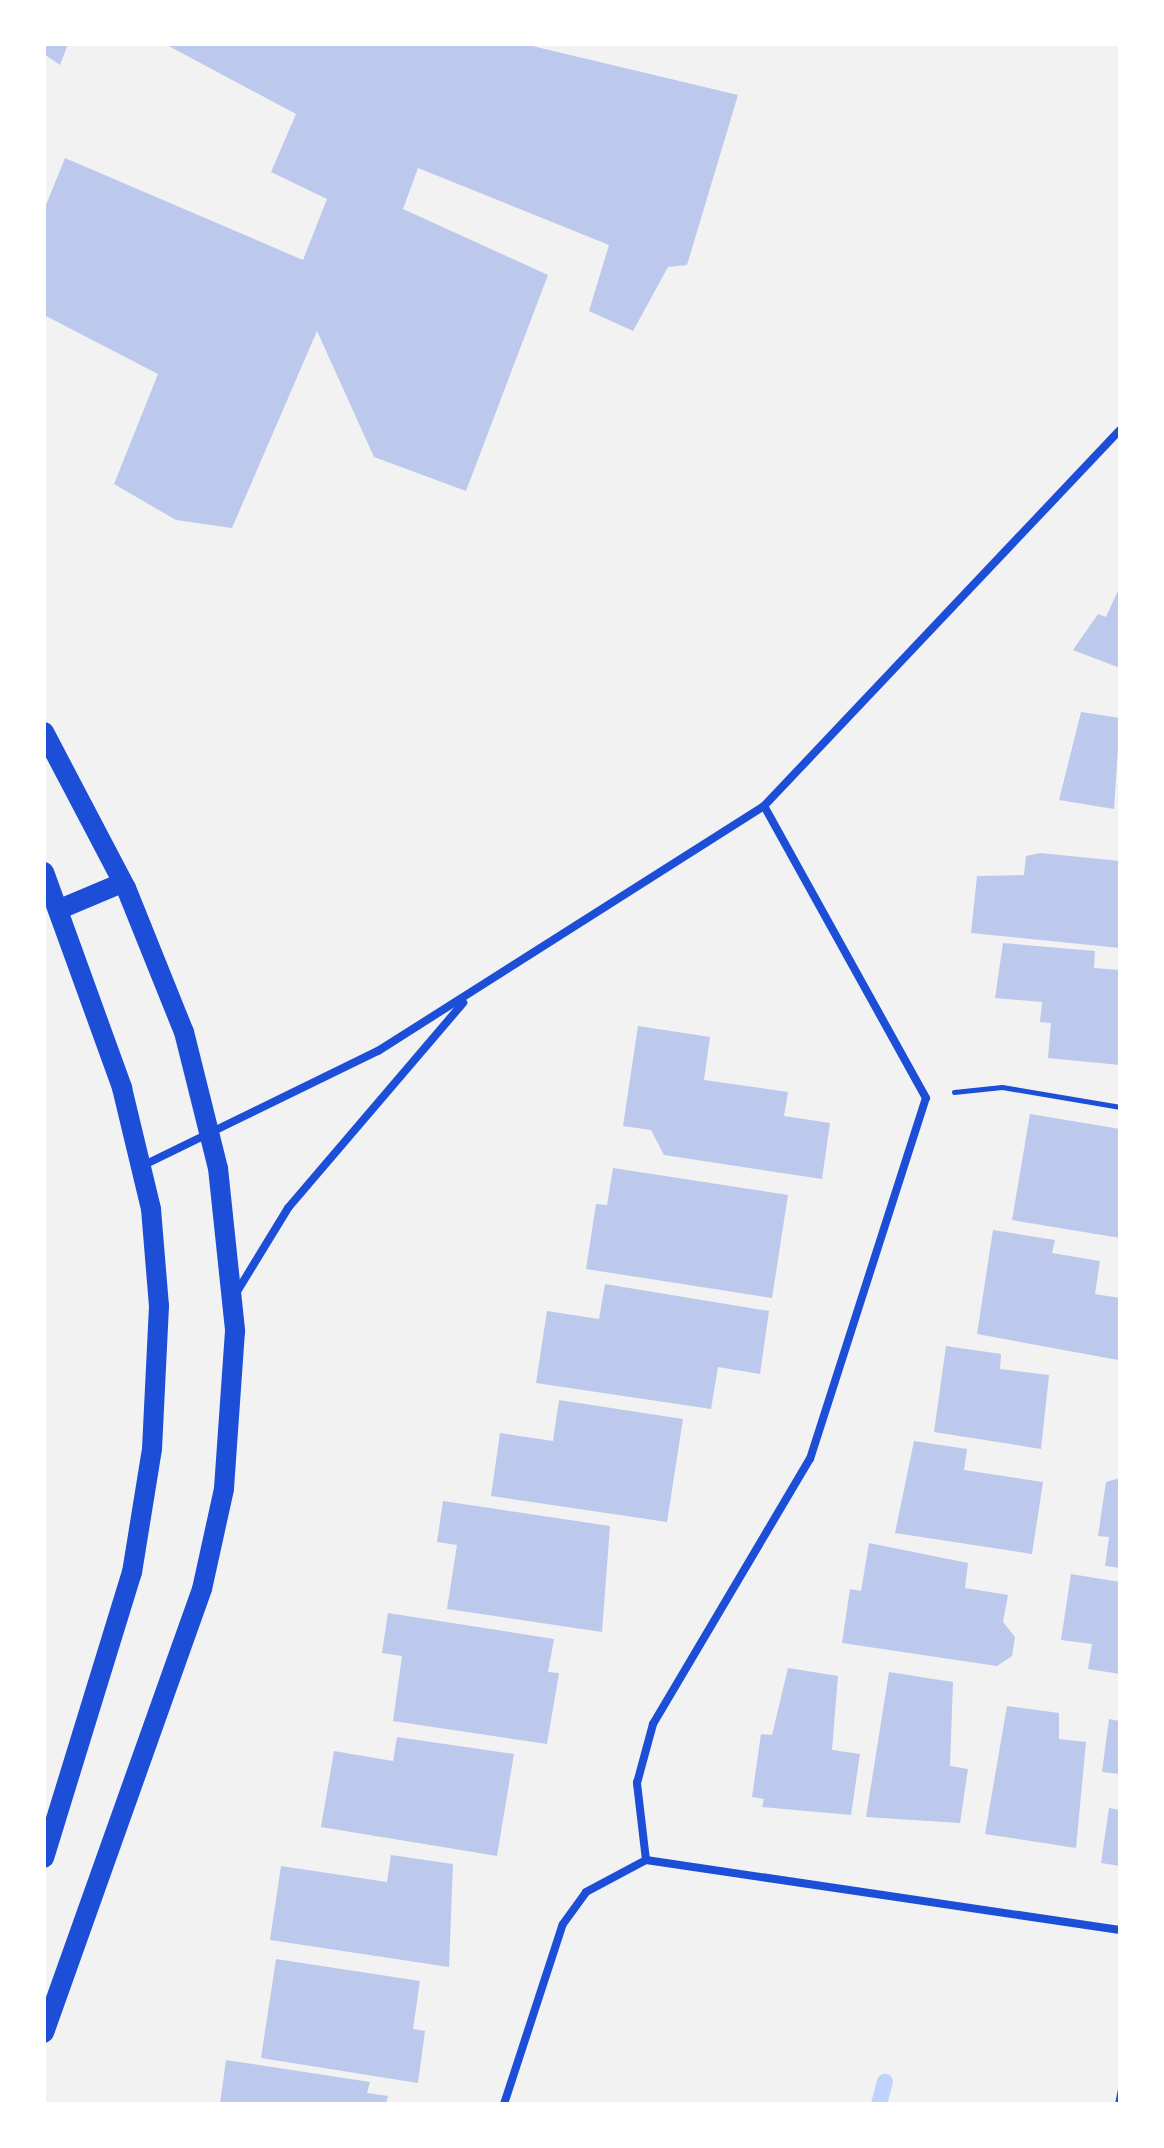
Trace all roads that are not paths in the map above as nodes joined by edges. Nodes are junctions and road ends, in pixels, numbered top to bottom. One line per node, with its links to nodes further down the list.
1 (1120, 430): 3 (street)
2 (44, 732): 5 (main road)
3 (764, 806): 7 (street); 12 (street)
4 (44, 872): 6 (main road)
5 (122, 883): 6 (main road); 8 (main road)
6 (60, 909): 9 (main road)
7 (469, 996): 8 (street); 10 (street)
8 (212, 1138): 9 (street); 10 (main road)
9 (141, 1166): 11 (main road)
10 (234, 1302): 14 (main road)
11 (44, 1858)
12 (646, 1860): 13 (street); 15 (street)
13 (1120, 1930)
14 (44, 2033)
15 (504, 2104)

